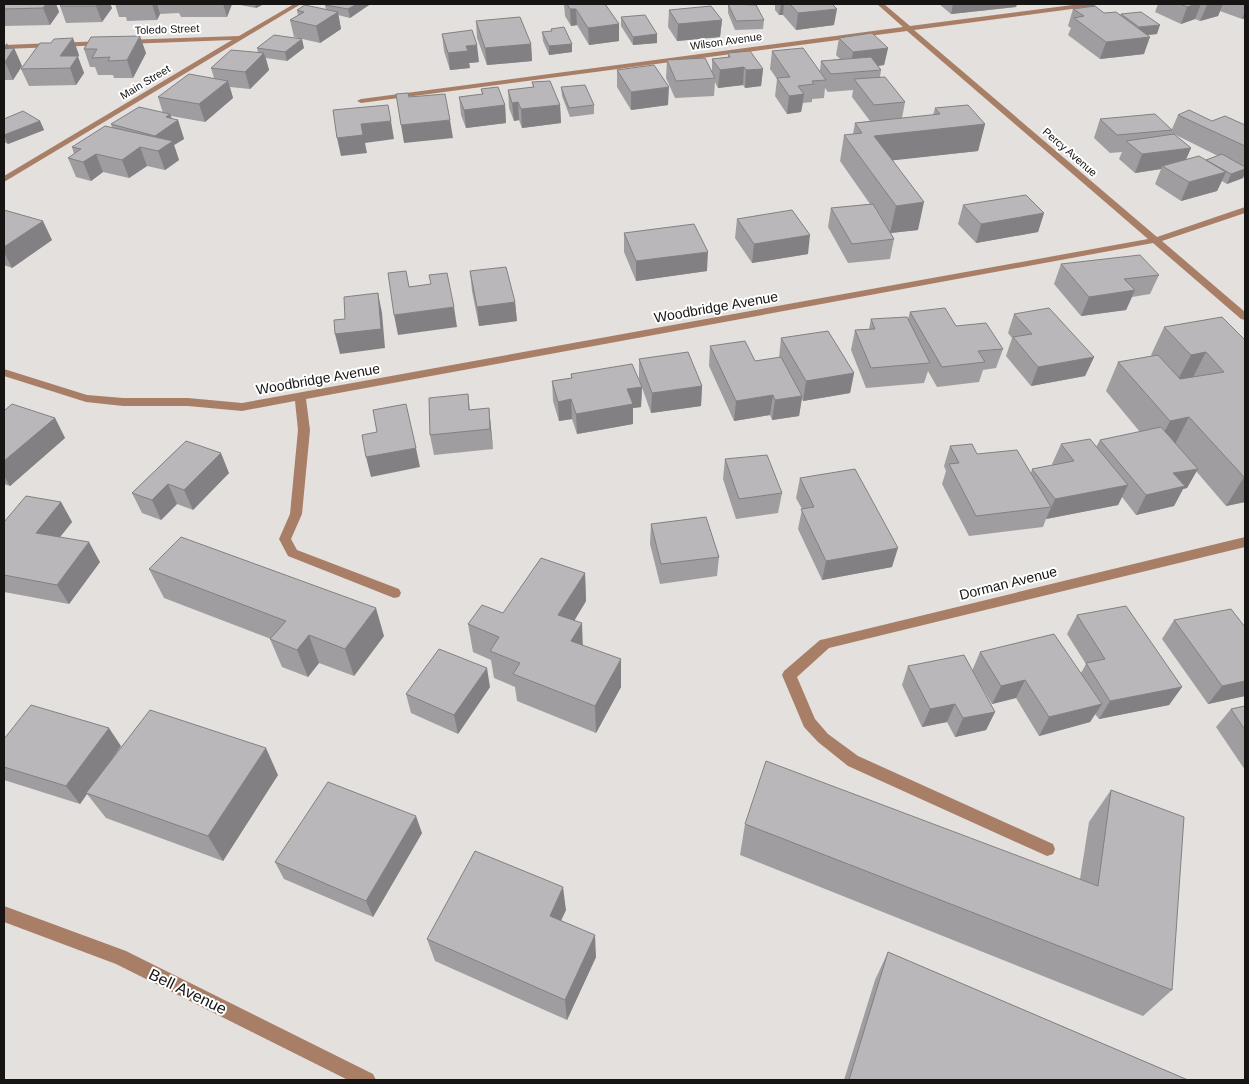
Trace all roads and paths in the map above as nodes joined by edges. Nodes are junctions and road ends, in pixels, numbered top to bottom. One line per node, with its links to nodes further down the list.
1 (298, 4): 7 (street, Main Street)
2 (880, 4): 6 (street, Percy Avenue)
3 (1038, 4): 5 (street)
4 (1094, 4): 5 (street, Wilson Avenue)
5 (1048, 11): 6 (street, Wilson Avenue)
6 (909, 28): 11 (street, Wilson Avenue); 14 (street, Percy Avenue)
7 (241, 37): 8 (street, Toledo Street); 12 (street, Main Street)
8 (122, 42)
9 (112, 43): 10 (street)
10 (4, 47)
11 (361, 101)
12 (4, 179)
13 (1245, 210): 14 (street, Woodbridge Avenue)
14 (1156, 240): 15 (street, Percy Avenue); 17 (street, Woodbridge Avenue)
15 (1245, 317)
16 (4, 372): 17 (street, Woodbridge Avenue)
17 (300, 397): 19 (street)
18 (1245, 542): 20 (street, Dorman Avenue)
19 (394, 593)
20 (1047, 848)
21 (4, 914): 22 (street, Bell Avenue)
22 (367, 1080)

